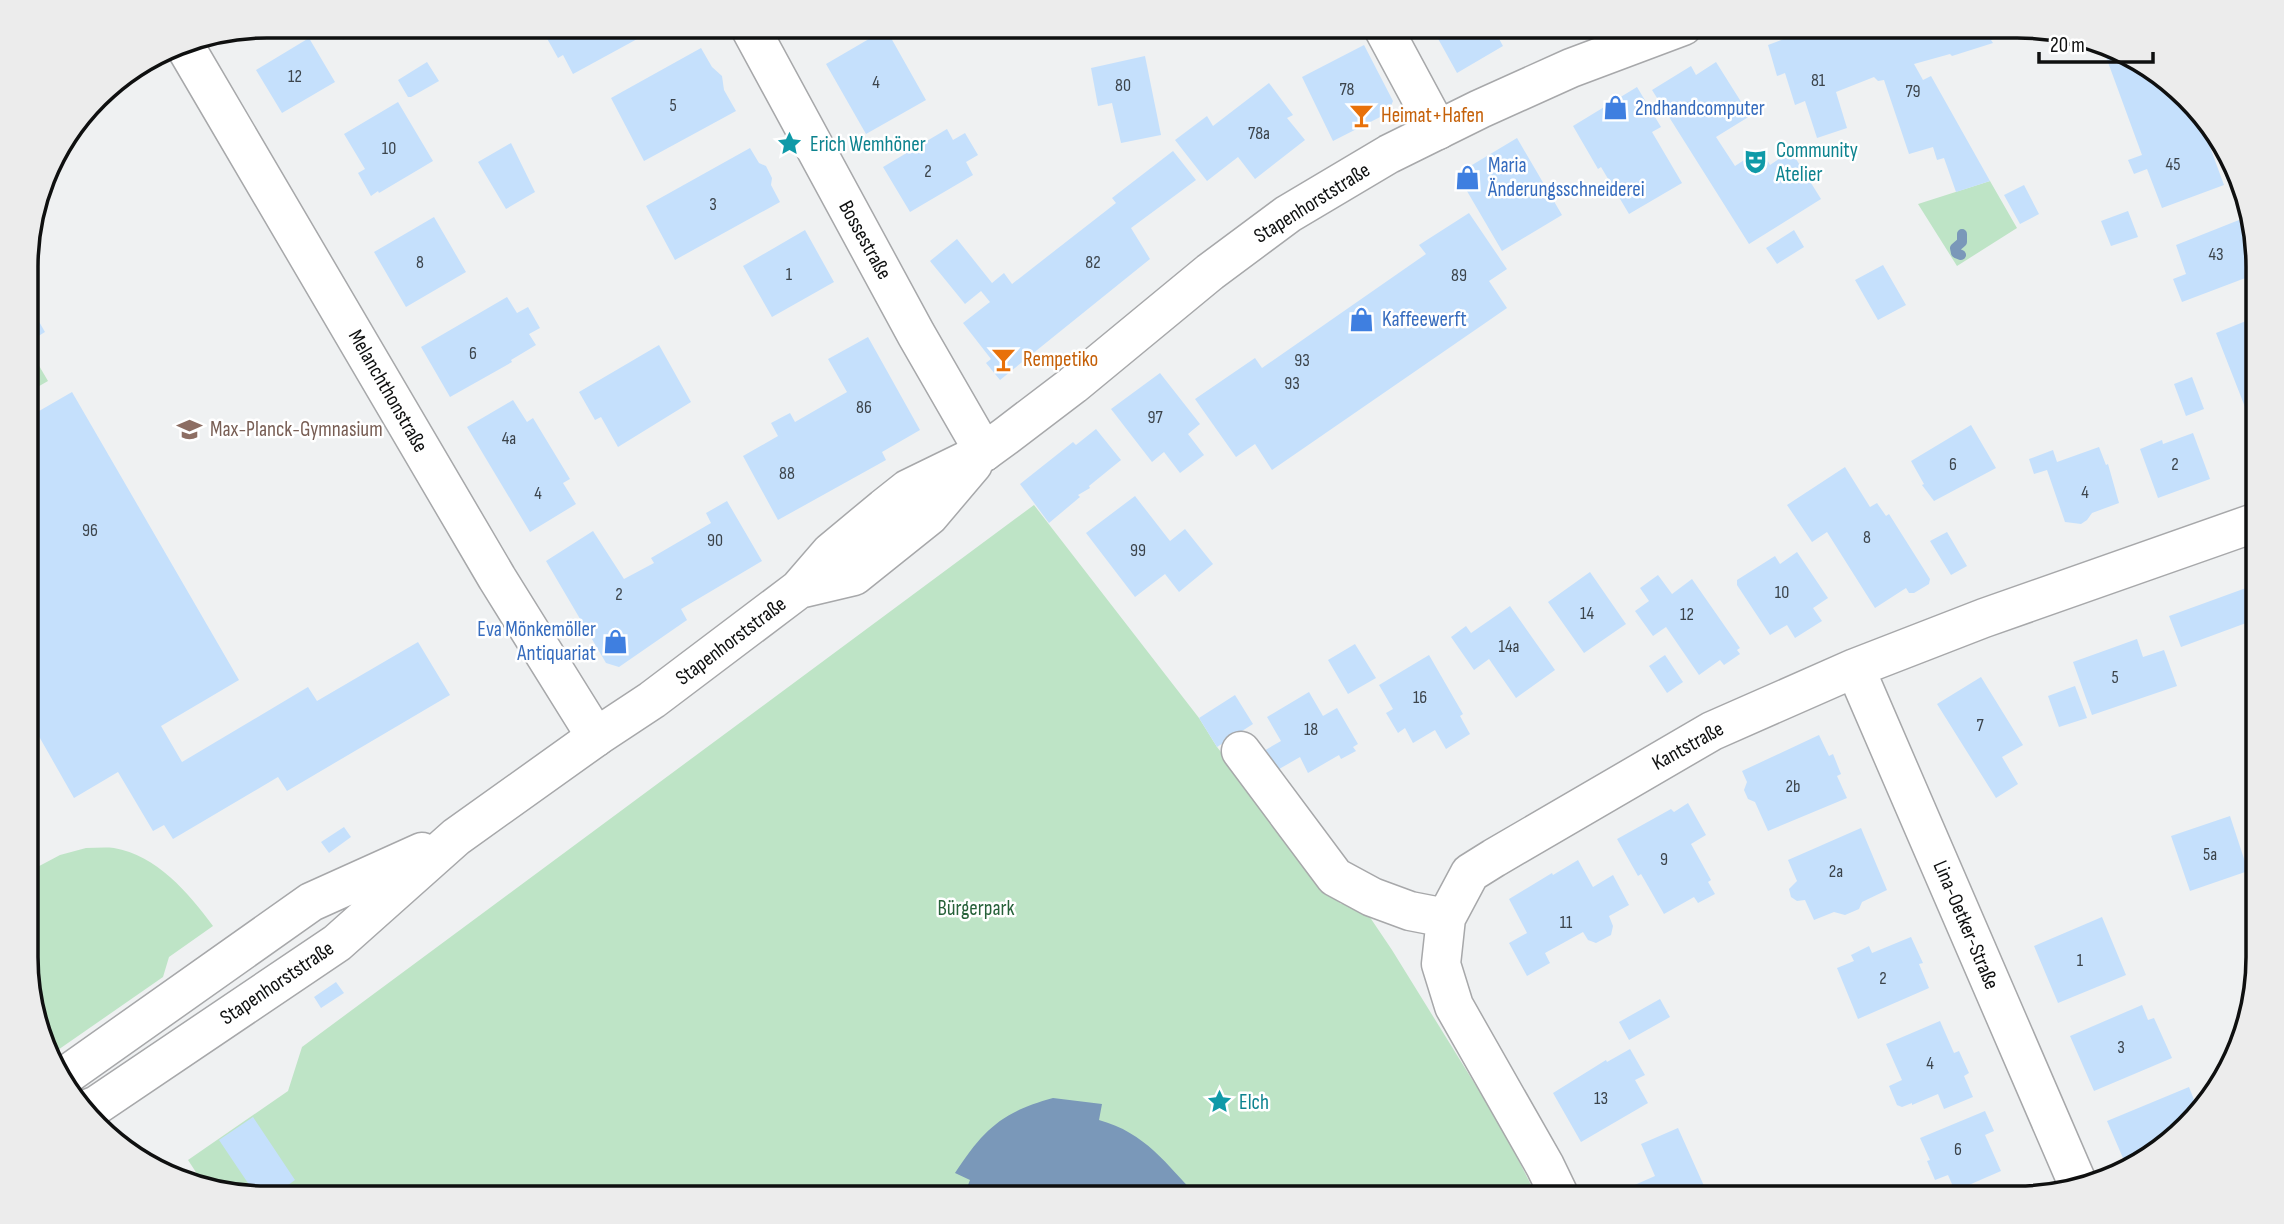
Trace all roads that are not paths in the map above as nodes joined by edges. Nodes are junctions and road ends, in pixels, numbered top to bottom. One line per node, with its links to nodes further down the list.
1 (756, 38): 6 (street, Bossestraße)
2 (1388, 38): 5 (street)
3 (1651, 38): 5 (street, Stapenhorststraße)
4 (189, 53): 9 (street, Melanchthonstraße)
5 (1438, 130): 6 (street, Stapenhorststraße)
6 (984, 452): 9 (street, Stapenhorststraße)
7 (2246, 526): 8 (street, Kantstraße)
8 (1855, 668): 12 (street, Kantstraße); 15 (street, Lina-Oetker-Straße)
9 (596, 737): 11 (street, Stapenhorststraße)
10 (1241, 751): 12 (street)
11 (456, 837): 13 (street, Stapenhorststraße); 14 (street, Stapenhorststraße)
12 (1446, 919): 16 (street, Kantstraße)
13 (69, 1072)
14 (95, 1106)
15 (2075, 1177)
16 (1554, 1185)

